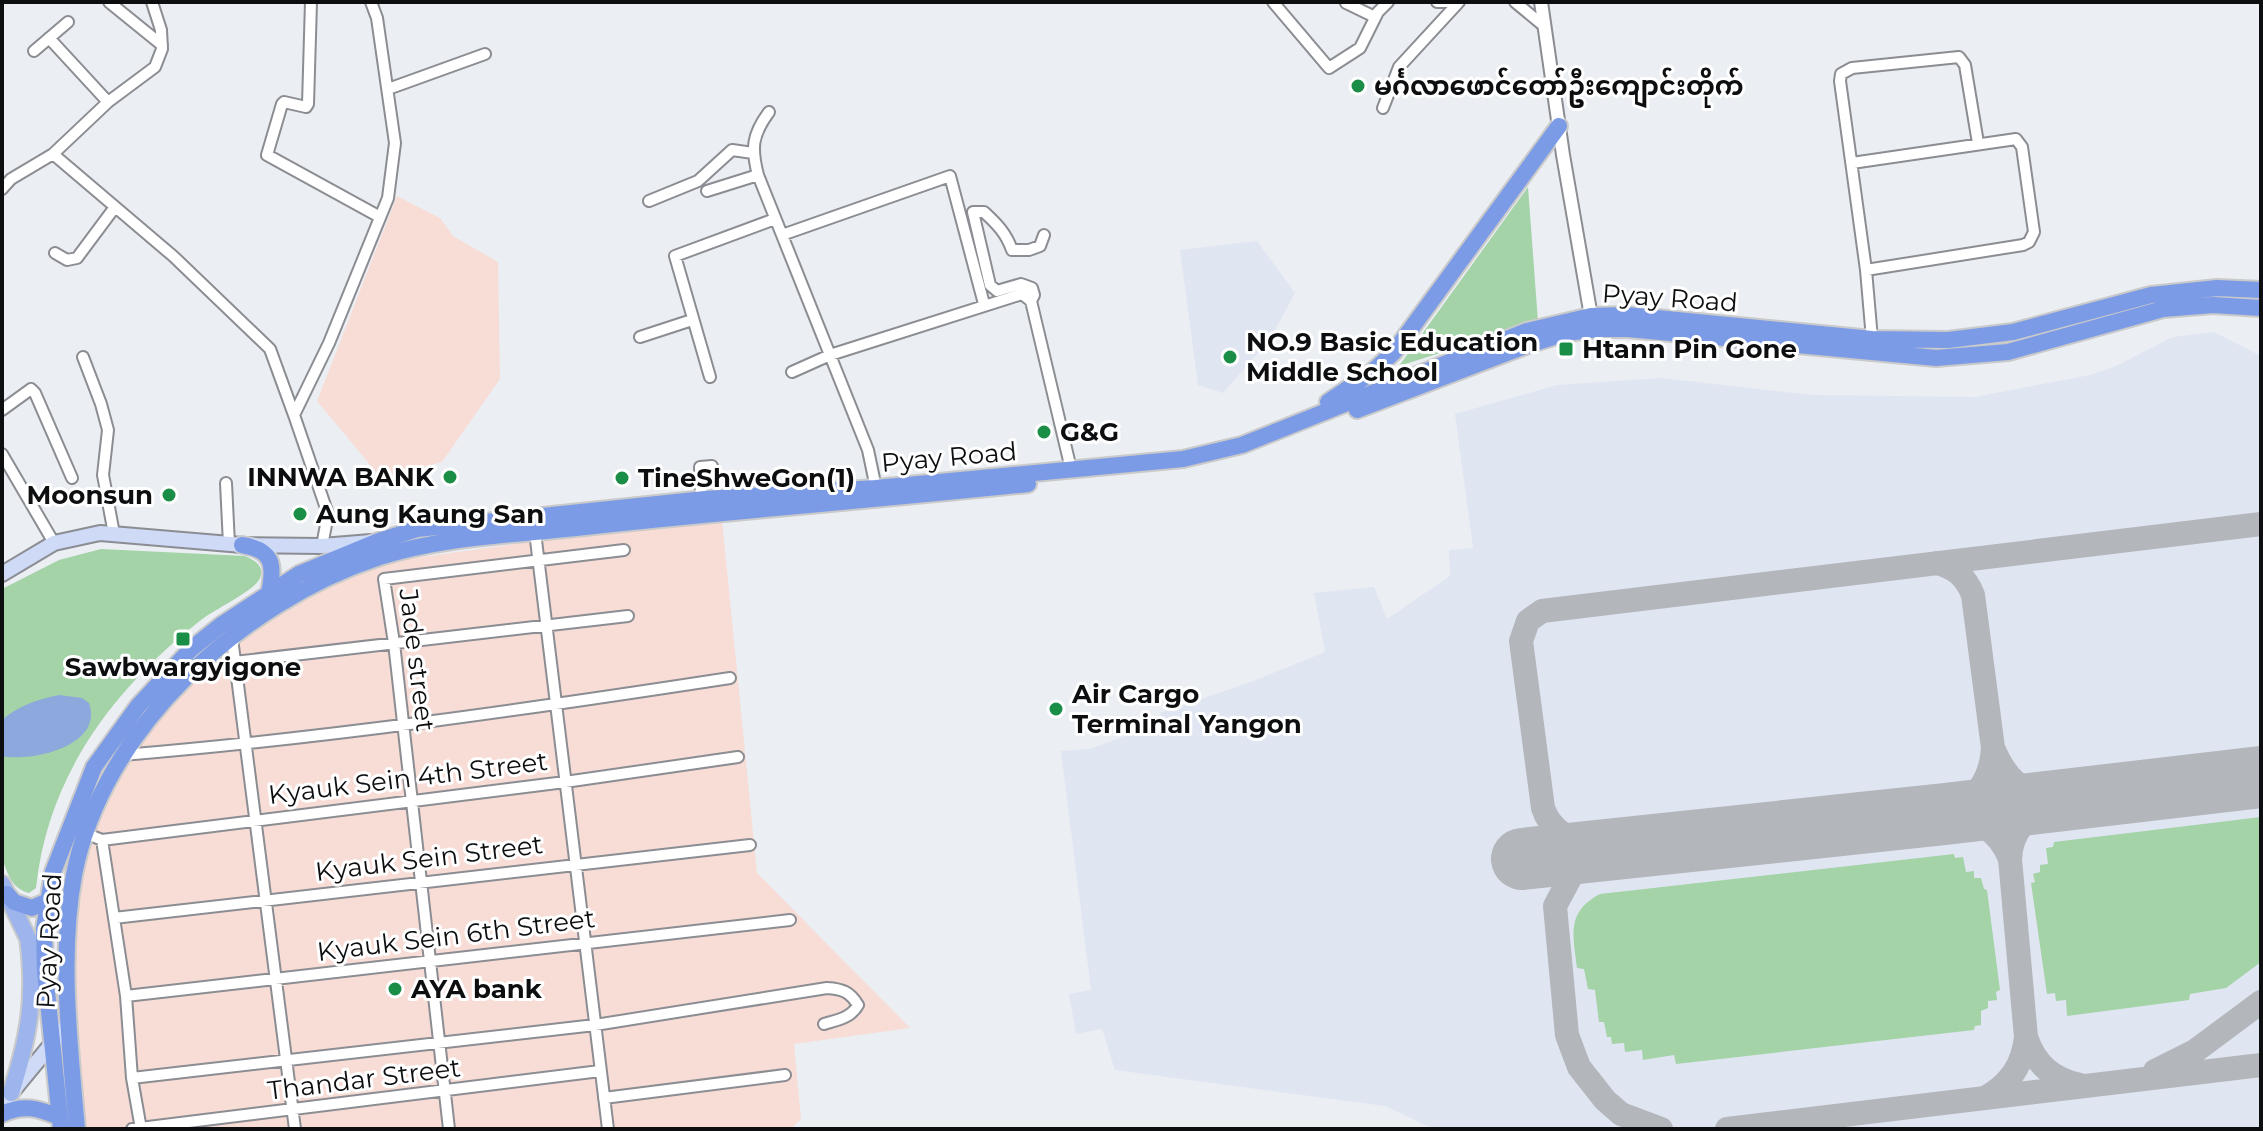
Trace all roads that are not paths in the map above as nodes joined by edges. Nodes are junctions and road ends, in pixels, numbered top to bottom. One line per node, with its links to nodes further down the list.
1 (109, 2): 16 (street)
2 (152, 2): 16 (street)
3 (311, 2): 33 (street)
4 (371, 2): 19 (street)
5 (1273, 2): 12 (street)
6 (1388, 2): 12 (street)
7 (1437, 2): 8 (street)
8 (1459, 2): 21 (street)
9 (1515, 2): 14 (street)
10 (1541, 2): 14 (street)
11 (1346, 3): 12 (street)
12 (1375, 17)
13 (68, 22): 15 (street)
14 (1544, 26): 23 (street)
15 (49, 38): 17 (street); 20 (street)
16 (162, 45): 20 (street)
17 (34, 51)
18 (485, 54): 19 (street)
19 (388, 89): 33 (street)
20 (108, 102): 26 (street)
21 (1383, 108)
22 (769, 112): 25 (street)
23 (1559, 126): 44 (street); 53 (highway)
24 (1978, 143): 27 (street); 27 (street); 38 (street)
25 (753, 153): 28 (street); 31 (street)
26 (53, 154): 29 (street); 32 (street)
27 (1852, 163): 38 (street)
28 (758, 175): 30 (street); 34 (street)
29 (2, 189)
30 (707, 191)
31 (649, 201)
32 (115, 207): 37 (street); 52 (street)
33 (380, 217): 52 (street)
34 (775, 219): 35 (street); 43 (street)
35 (782, 235): 41 (street); 47 (street)
36 (1044, 235): 40 (street)
37 (55, 253)
38 (1866, 270): 46 (street)
39 (2261, 290): 46 (highway, Pyay Road)
40 (1031, 301): 41 (street); 56 (street)
41 (984, 304): 47 (street)
42 (2261, 308): 44 (highway, Pyay Road)
43 (692, 320): 45 (street); 50 (street)
44 (1592, 322): 46 (highway, Pyay Road); 53 (highway, Pyay Road); 61 (highway, Pyay Road)
45 (640, 337)
46 (1872, 339)
47 (830, 355): 49 (street); 59 (street)
48 (83, 357): 62 (street)
49 (792, 372)
50 (710, 377)
51 (2, 410): 57 (street)
52 (294, 415): 68 (street)
53 (1296, 423): 56 (highway, Pyay Road)
54 (2, 454): 64 (street)
55 (712, 466): 60 (street)
56 (1071, 469): 59 (highway, Pyay Road)
57 (72, 478)
58 (226, 483): 65 (street)
59 (876, 488): 60 (highway, Pyay Road)
60 (701, 500): 63 (highway, Pyay Road)
61 (535, 532): 66 (highway, Pyay Road); 69 (street)
62 (114, 534): 64 (main road); 65 (main road)
63 (379, 541): 66 (main road, Pyay Road); 68 (highway, Pyay Road)
64 (54, 543): 70 (main road)
65 (235, 544): 68 (main road); 71 (highway)
66 (421, 545): 68 (highway, Pyay Road)
67 (624, 550): 69 (street)
68 (329, 556): 71 (highway, Pyay Road)
69 (538, 560): 73 (street); 75 (street, Jade street)
70 (2, 574)
71 (274, 598): 74 (highway, Pyay Road); 93 (highway, Pyay Road)
72 (628, 616): 73 (street)
73 (546, 626): 75 (street); 78 (street)
74 (232, 638): 76 (street); 81 (highway, Pyay Road)
75 (394, 643): 76 (street); 79 (street, Jade street)
76 (234, 662): 80 (street)
77 (730, 678): 78 (street)
78 (556, 704): 79 (street); 83 (street)
79 (404, 724): 80 (street); 84 (street, Jade street)
80 (245, 745): 81 (street); 85 (street)
81 (123, 755): 86 (highway, Pyay Road)
82 (738, 757): 83 (street, Kyauk Sein 4th Street)
83 (565, 782): 84 (street, Kyauk Sein 4th Street); 89 (street)
84 (412, 801): 85 (street, Kyauk Sein 4th Street); 90 (street, Jade street)
85 (255, 819): 87 (street, Kyauk Sein 4th Street); 92 (street)
86 (85, 833): 87 (street); 102 (highway, Pyay Road)
87 (102, 840): 94 (street)
88 (750, 845): 89 (street, Kyauk Sein Street)
89 (575, 863): 90 (street, Kyauk Sein Street); 97 (street)
90 (421, 881): 92 (street, Kyauk Sein Street); 98 (street, Jade street)
91 (4, 889): 93 (highway); 96 (main road)
92 (266, 900): 94 (street, Kyauk Sein Street); 100 (street)
93 (48, 901): 99 (highway, Pyay Road)
94 (114, 918): 101 (street)
95 (790, 920): 97 (street, Kyauk Sein 6th Street)
96 (28, 938): 99 (main road); 113 (main road)
97 (585, 942): 98 (street, Kyauk Sein 6th Street); 104 (street)
98 (430, 960): 100 (street, Kyauk Sein 6th Street); 106 (street, Jade street)
99 (45, 972): 102 (main road); 105 (highway, Pyay Road)
100 (276, 978): 101 (street, Kyauk Sein 6th Street); 107 (street)
101 (126, 996): 110 (street)
102 (67, 1020): 105 (main road); 118 (highway, Pyay Road)
103 (824, 1024): 104 (street)
104 (595, 1025): 106 (street); 108 (street)
105 (51, 1043): 113 (main road); 116 (highway, Pyay Road)
106 (439, 1043): 107 (street); 111 (street, Jade street)
107 (287, 1060): 110 (street); 114 (street)
108 (600, 1071): 111 (street, Thandar Street); 112 (street)
109 (785, 1075): 112 (street)
110 (132, 1078): 117 (street)
111 (445, 1091): 114 (street, Thandar Street); 120 (street, Jade street)
112 (604, 1098): 121 (street)
113 (6, 1099)
114 (293, 1110): 117 (street, Thandar Street); 119 (street)
115 (2, 1114): 116 (highway)
116 (60, 1123)
117 (138, 1128)
118 (77, 1129)
119 (295, 1129)
120 (449, 1129)
121 (608, 1129)

